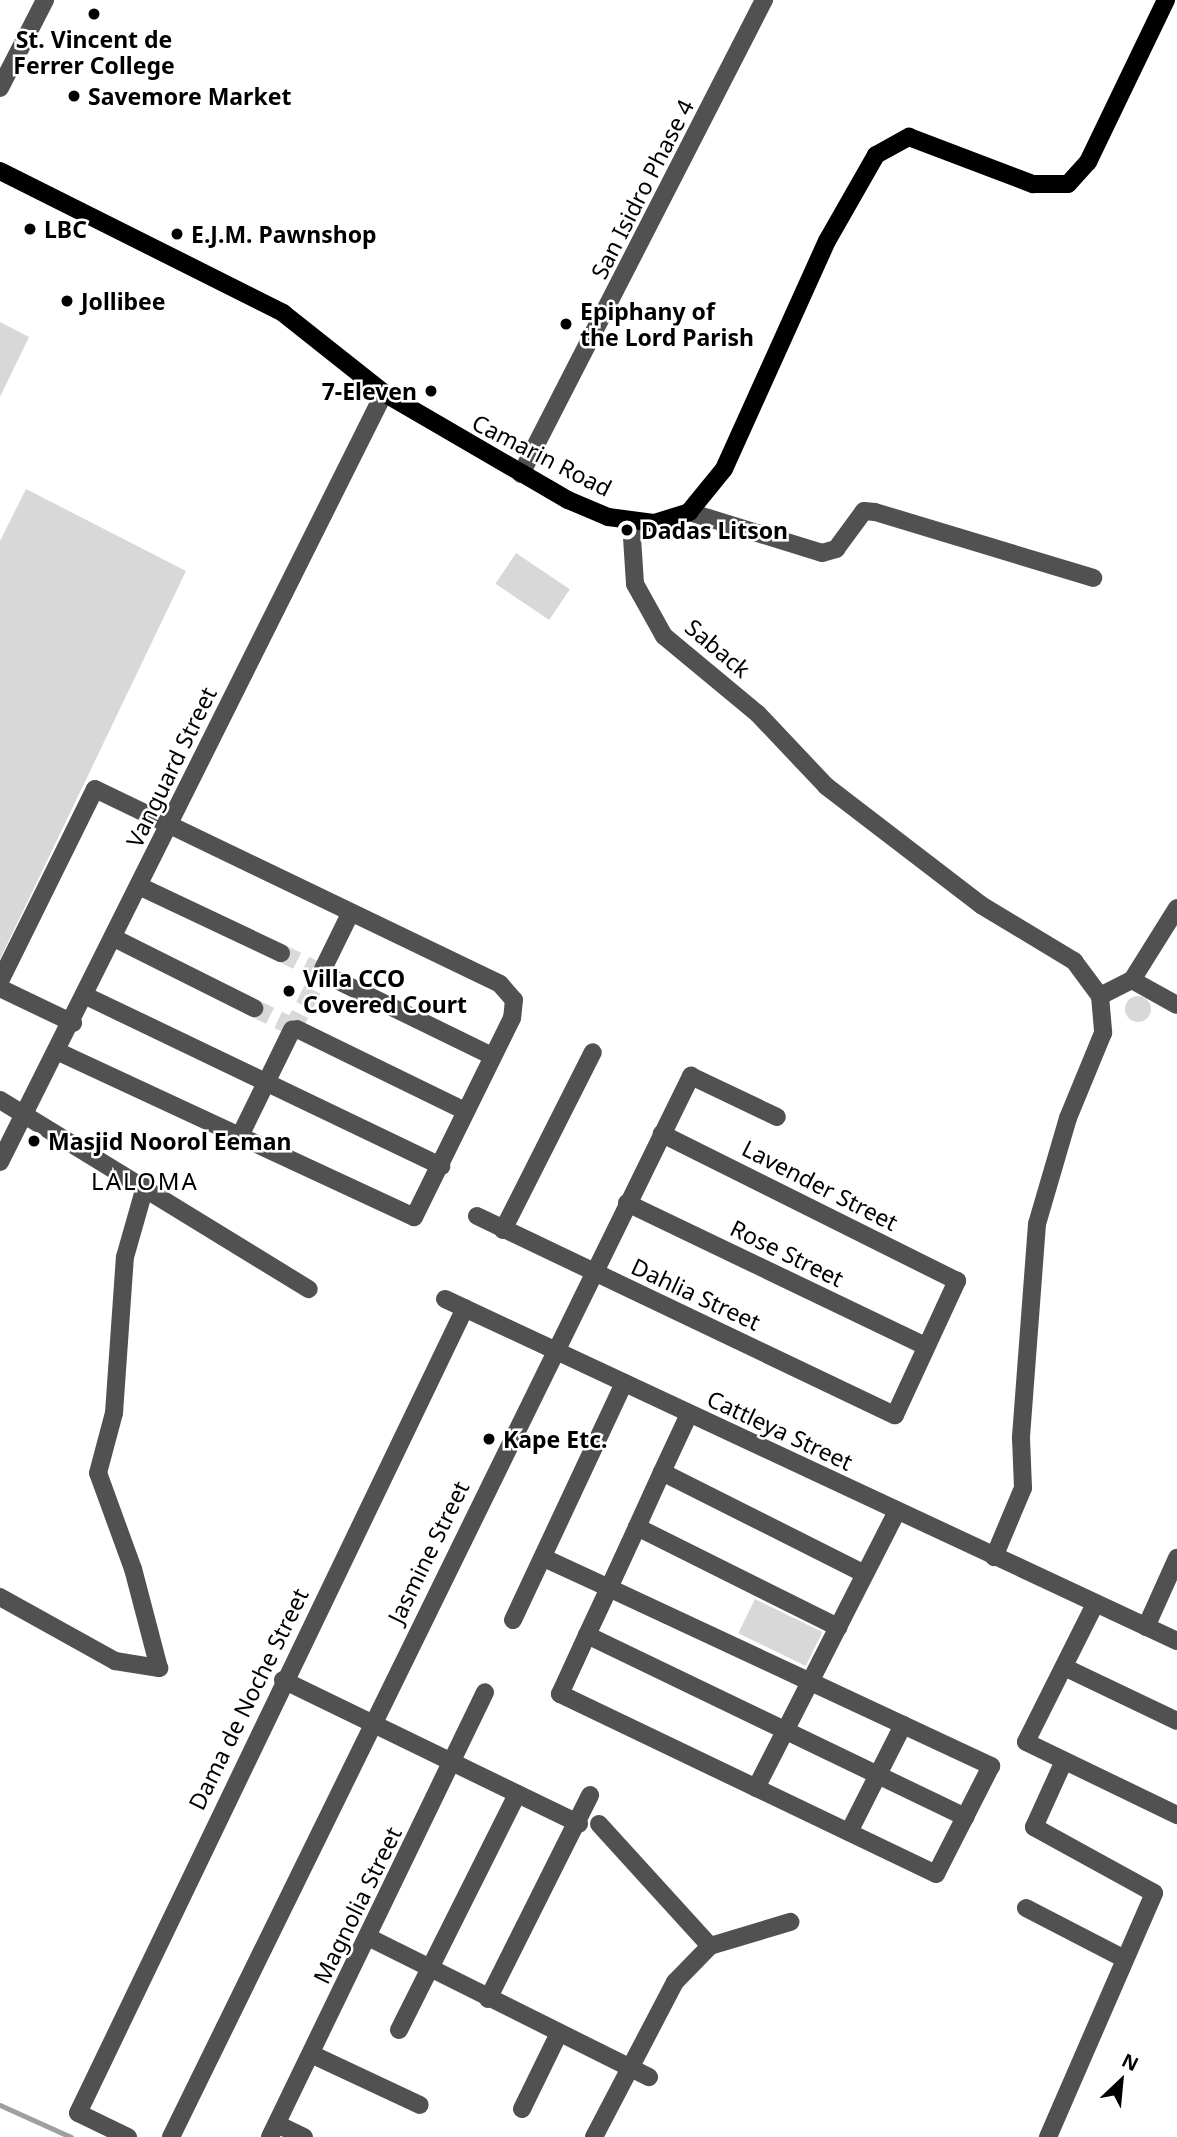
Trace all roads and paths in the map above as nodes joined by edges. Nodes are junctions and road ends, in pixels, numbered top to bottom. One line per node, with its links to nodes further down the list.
1 (44, 0): 4 (street)
2 (764, 0): 7 (street, San Isidro Phase 4)
3 (1166, 0): 8 (main road)
4 (0, 88)
5 (0, 171): 6 (main road, Camarin Road)
6 (384, 393): 7 (main road, Camarin Road); 11 (street, Vanguard Street)
7 (521, 474): 9 (main road, Camarin Road)
8 (688, 512): 9 (main road, Camarin Road); 10 (street)
9 (631, 522): 21 (street, Saback)
10 (1093, 578)
11 (169, 825): 12 (street, Vanguard Street); 14 (street); 18 (street)
12 (139, 886): 15 (street, Vanguard Street); 16 (street)
13 (1177, 908): 17 (street)
14 (350, 914): 27 (street); 27 (street)
15 (114, 938): 20 (street, Vanguard Street); 23 (street)
16 (281, 953)
17 (1132, 980): 21 (street); 22 (street)
18 (0, 981)
19 (0, 988): 24 (street)
20 (86, 996): 24 (street, Vanguard Street); 28 (street)
21 (1100, 996): 52 (street)
22 (1177, 1005)
23 (254, 1008)
24 (73, 1023): 25 (street, Vanguard Street)
25 (58, 1052): 31 (street, Vanguard Street); 34 (street)
26 (593, 1052): 40 (street)
27 (492, 1056): 30 (street)
28 (267, 1083): 30 (street); 34 (street); 36 (street)
29 (0, 1100): 31 (street)
30 (465, 1111): 36 (street)
31 (28, 1114): 35 (street, Vanguard Street); 37 (street)
32 (777, 1117): 33 (street, Jasmine Street)
33 (662, 1133): 38 (street, Jasmine Street); 45 (street, Lavender Street)
34 (239, 1140): 36 (street)
35 (0, 1162)
36 (441, 1166)
37 (145, 1187): 42 (street); 57 (street)
38 (627, 1203): 41 (street, Jasmine Street); 45 (street, Rose Street)
39 (477, 1216): 40 (street, Dahlia Street)
40 (503, 1230): 41 (street, Dahlia Street)
41 (592, 1273): 45 (street, Dahlia Street); 46 (street, Jasmine Street)
42 (309, 1289)
43 (445, 1299): 44 (street, Cattleya Street)
44 (465, 1308): 46 (street, Cattleya Street); 65 (street, Dama de Noche Street)
45 (926, 1346)
46 (555, 1351): 47 (street, Cattleya Street); 69 (street, Jasmine Street)
47 (624, 1383): 48 (street, Cattleya Street); 53 (street)
48 (689, 1414): 49 (street); 50 (street, Cattleya Street)
49 (662, 1472): 51 (street); 55 (street)
50 (897, 1511): 52 (street, Cattleya Street); 55 (street)
51 (637, 1527): 56 (street); 60 (street)
52 (994, 1557): 58 (street, Cattleya Street)
53 (544, 1558): 56 (street); 59 (street)
54 (1177, 1558): 61 (street)
55 (865, 1574): 60 (street)
56 (608, 1588): 62 (street); 66 (street)
57 (0, 1597)
58 (1095, 1604): 61 (street, Cattleya Street); 64 (street)
59 (513, 1620)
60 (838, 1627): 66 (street)
61 (1146, 1628): 63 (street, Cattleya Street)
62 (587, 1635): 71 (street); 75 (street)
63 (1177, 1642)
64 (1064, 1667): 68 (street); 72 (street)
65 (284, 1680): 69 (street); 98 (street, Dama de Noche Street)
66 (811, 1682): 70 (street); 71 (street)
67 (485, 1692): 73 (street, Magnolia Street)
68 (1177, 1721)
69 (371, 1722): 73 (street); 99 (street, Jasmine Street)
70 (903, 1725): 74 (street); 79 (street)
71 (785, 1732): 74 (street); 75 (street)
72 (1064, 1761): 78 (street); 87 (street)
73 (454, 1762): 76 (street); 85 (street, Magnolia Street)
74 (878, 1776): 79 (street); 82 (street)
75 (756, 1788): 82 (street)
76 (517, 1794): 80 (street); 88 (street)
77 (590, 1796): 80 (street)
78 (1177, 1815)
79 (965, 1817): 82 (street)
80 (579, 1824): 89 (street)
81 (599, 1824): 86 (street)
82 (849, 1832)
83 (1026, 1908): 87 (street)
84 (790, 1922): 86 (street)
85 (369, 1937): 88 (street); 92 (street, Magnolia Street)
86 (710, 1946): 93 (street)
87 (1125, 1959): 102 (street)
88 (426, 1967): 89 (street); 90 (street)
89 (488, 1999): 91 (street)
90 (399, 2030)
91 (559, 2033): 93 (street); 96 (street)
92 (311, 2054): 95 (street); 97 (street, Magnolia Street)
93 (631, 2066): 94 (street); 101 (street)
94 (649, 2077)
95 (420, 2105)
96 (522, 2109)
97 (274, 2130): 100 (street)
98 (128, 2137)
99 (171, 2137)
100 (304, 2137)
101 (594, 2137)
102 (1048, 2137)

